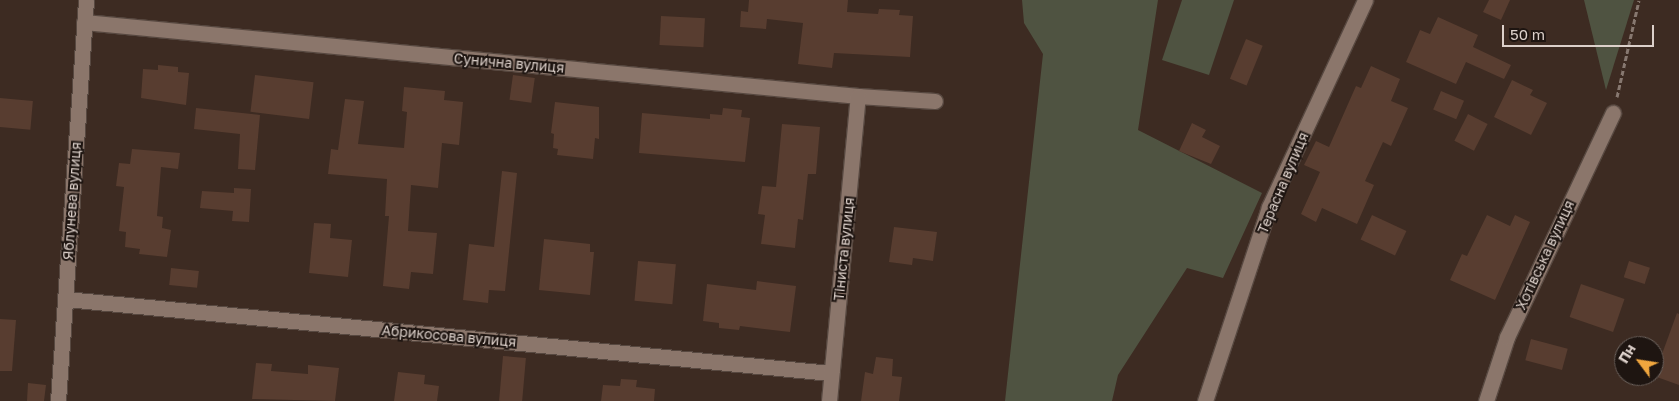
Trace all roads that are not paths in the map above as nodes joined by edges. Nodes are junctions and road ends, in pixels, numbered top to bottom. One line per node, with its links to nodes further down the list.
1 (86, 0): 3 (street, Яблунева вулиця)
2 (1365, 0): 11 (street, Терасна вулиця)
3 (84, 22): 4 (street, Сунична вулиця); 7 (street, Яблунева вулиця)
4 (858, 96): 5 (street, Сунична вулиця); 8 (street, Тіниста вулиця)
5 (935, 100)
6 (1613, 113): 12 (street, Хотівська вулиця)
7 (66, 299): 8 (street, Абрикосова вулиця); 9 (street, Яблунева вулиця)
8 (832, 373): 10 (street, Тіниста вулиця)
9 (58, 401)
10 (830, 401)
11 (1205, 401)
12 (1486, 401)

